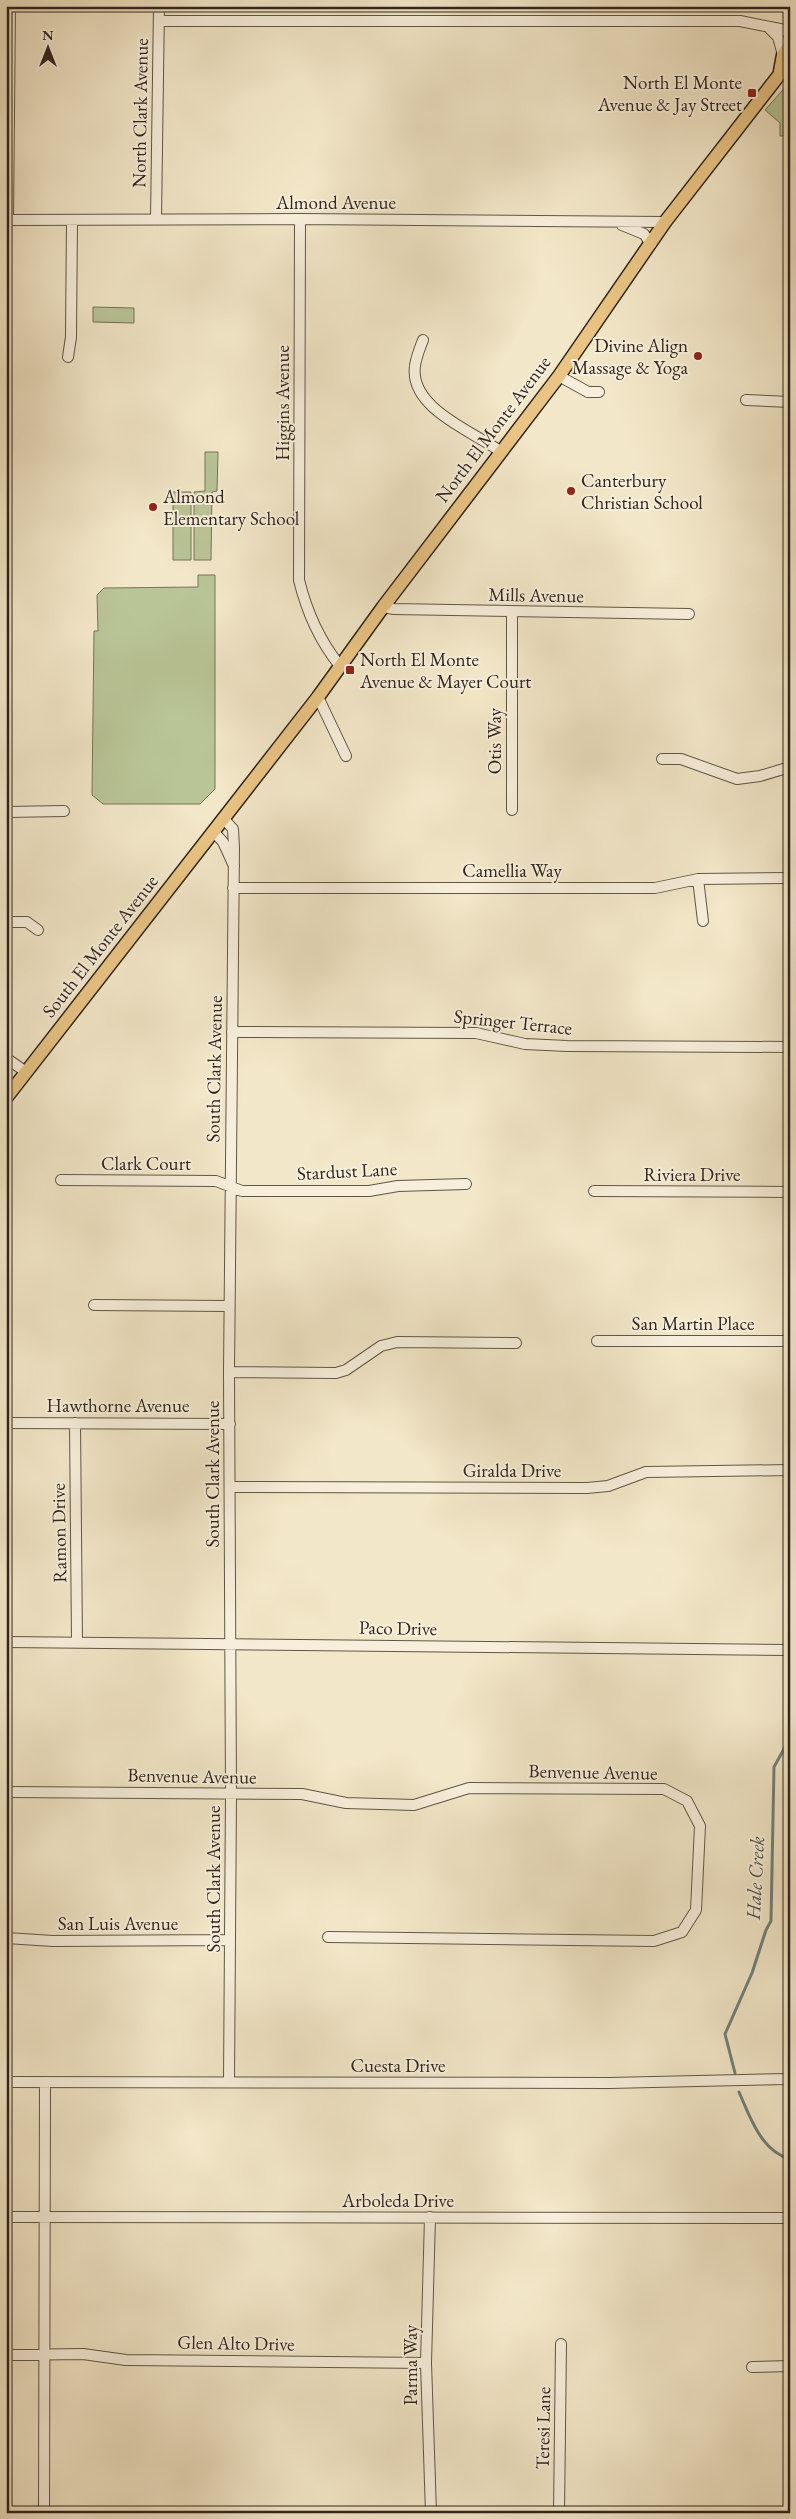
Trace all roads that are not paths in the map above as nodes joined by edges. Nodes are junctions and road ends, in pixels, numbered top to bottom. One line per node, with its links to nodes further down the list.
1 (10, 6): 10 (street)
2 (159, 6): 3 (street, North Clark Avenue)
3 (159, 21): 4 (street); 8 (street, North Clark Avenue)
4 (765, 25): 5 (street); 6 (street)
5 (790, 31)
6 (788, 54): 7 (main road, North El Monte Avenue)
7 (785, 72): 13 (main road, North El Monte Avenue)
8 (156, 219): 9 (street, Almond Avenue); 11 (street, Almond Avenue)
9 (300, 219): 12 (street, Almond Avenue); 25 (street, Higgins Avenue)
10 (7, 220): 11 (street, Almond Avenue)
11 (72, 220): 16 (street)
12 (612, 222): 13 (street, Almond Avenue); 14 (street)
13 (665, 222): 14 (main road, North El Monte Avenue)
14 (650, 244): 17 (main road, North El Monte Avenue)
15 (423, 340): 21 (street)
16 (68, 358)
17 (559, 376): 18 (street); 21 (main road, North El Monte Avenue)
18 (599, 392)
19 (746, 400): 20 (street)
20 (790, 402)
21 (500, 451): 22 (main road, North El Monte Avenue)
22 (383, 607): 23 (street, Mills Avenue); 25 (main road, North El Monte Avenue)
23 (512, 612): 24 (street, Mills Avenue); 30 (street, Otis Way)
24 (689, 614)
25 (340, 666): 26 (main road, North El Monte Avenue)
26 (318, 697): 27 (street); 33 (main road, North El Monte Avenue)
27 (346, 756)
28 (662, 759): 29 (street)
29 (790, 766)
30 (512, 810)
31 (64, 811): 32 (street)
32 (6, 812)
33 (223, 818): 34 (main road, South El Monte Avenue); 35 (street, South Clark Avenue)
34 (213, 831): 35 (street, South Clark Avenue); 45 (main road, South El Monte Avenue)
35 (234, 866): 38 (street, South Clark Avenue)
36 (790, 878): 37 (street, Camellia Way)
37 (698, 879): 38 (street, Camellia Way); 39 (street)
38 (233, 888): 42 (street, South Clark Avenue)
39 (703, 921)
40 (6, 922): 41 (street)
41 (38, 930)
42 (232, 1032): 43 (street, Springer Terrace); 49 (street, South Clark Avenue)
43 (790, 1046)
44 (6, 1058): 45 (street)
45 (26, 1072): 46 (main road, South El Monte Avenue)
46 (6, 1098)
47 (61, 1180): 49 (street, Clark Court)
48 (466, 1184): 49 (street, Stardust Lane)
49 (230, 1187): 53 (street, South Clark Avenue)
50 (594, 1191): 51 (street, Riviera Drive)
51 (790, 1192)
52 (94, 1305): 53 (street)
53 (229, 1306): 57 (street, South Clark Avenue)
54 (597, 1341): 55 (street, San Martin Place)
55 (790, 1341)
56 (516, 1343): 57 (street)
57 (229, 1372): 60 (street, South Clark Avenue)
58 (6, 1422): 59 (street, Hawthorne Avenue)
59 (75, 1423): 60 (street, Hawthorne Avenue); 64 (street, Ramon Drive)
60 (230, 1424): 62 (street, South Clark Avenue)
61 (790, 1470): 62 (street, Giralda Drive)
62 (231, 1487): 65 (street, South Clark Avenue)
63 (6, 1642): 64 (street, Paco Drive)
64 (77, 1642): 65 (street, Paco Drive)
65 (230, 1644): 66 (street, Paco Drive); 68 (street, South Clark Avenue)
66 (790, 1650)
67 (6, 1792): 68 (street, Benvenue Avenue)
68 (231, 1794): 69 (street, Benvenue Avenue); 71 (street, South Clark Avenue)
69 (328, 1937)
70 (6, 1938): 71 (street, San Luis Avenue)
71 (230, 1940): 75 (street, South Clark Avenue)
72 (790, 2078): 75 (street, Cuesta Drive)
73 (6, 2082): 74 (street, Cuesta Drive)
74 (45, 2082): 75 (street, Cuesta Drive); 77 (street)
75 (229, 2082)
76 (6, 2217): 77 (street, Arboleda Drive)
77 (45, 2217): 78 (street, Arboleda Drive); 81 (street)
78 (430, 2217): 79 (street, Arboleda Drive); 83 (street, Parma Way)
79 (790, 2218)
80 (562, 2344): 88 (street, Teresi Lane)
81 (45, 2354): 82 (street, Glen Alto Drive); 83 (street, Glen Alto Drive); 86 (street)
82 (6, 2355)
83 (426, 2362): 87 (street, Parma Way)
84 (790, 2366): 85 (street)
85 (752, 2367)
86 (44, 2513)
87 (431, 2513)
88 (559, 2513)

